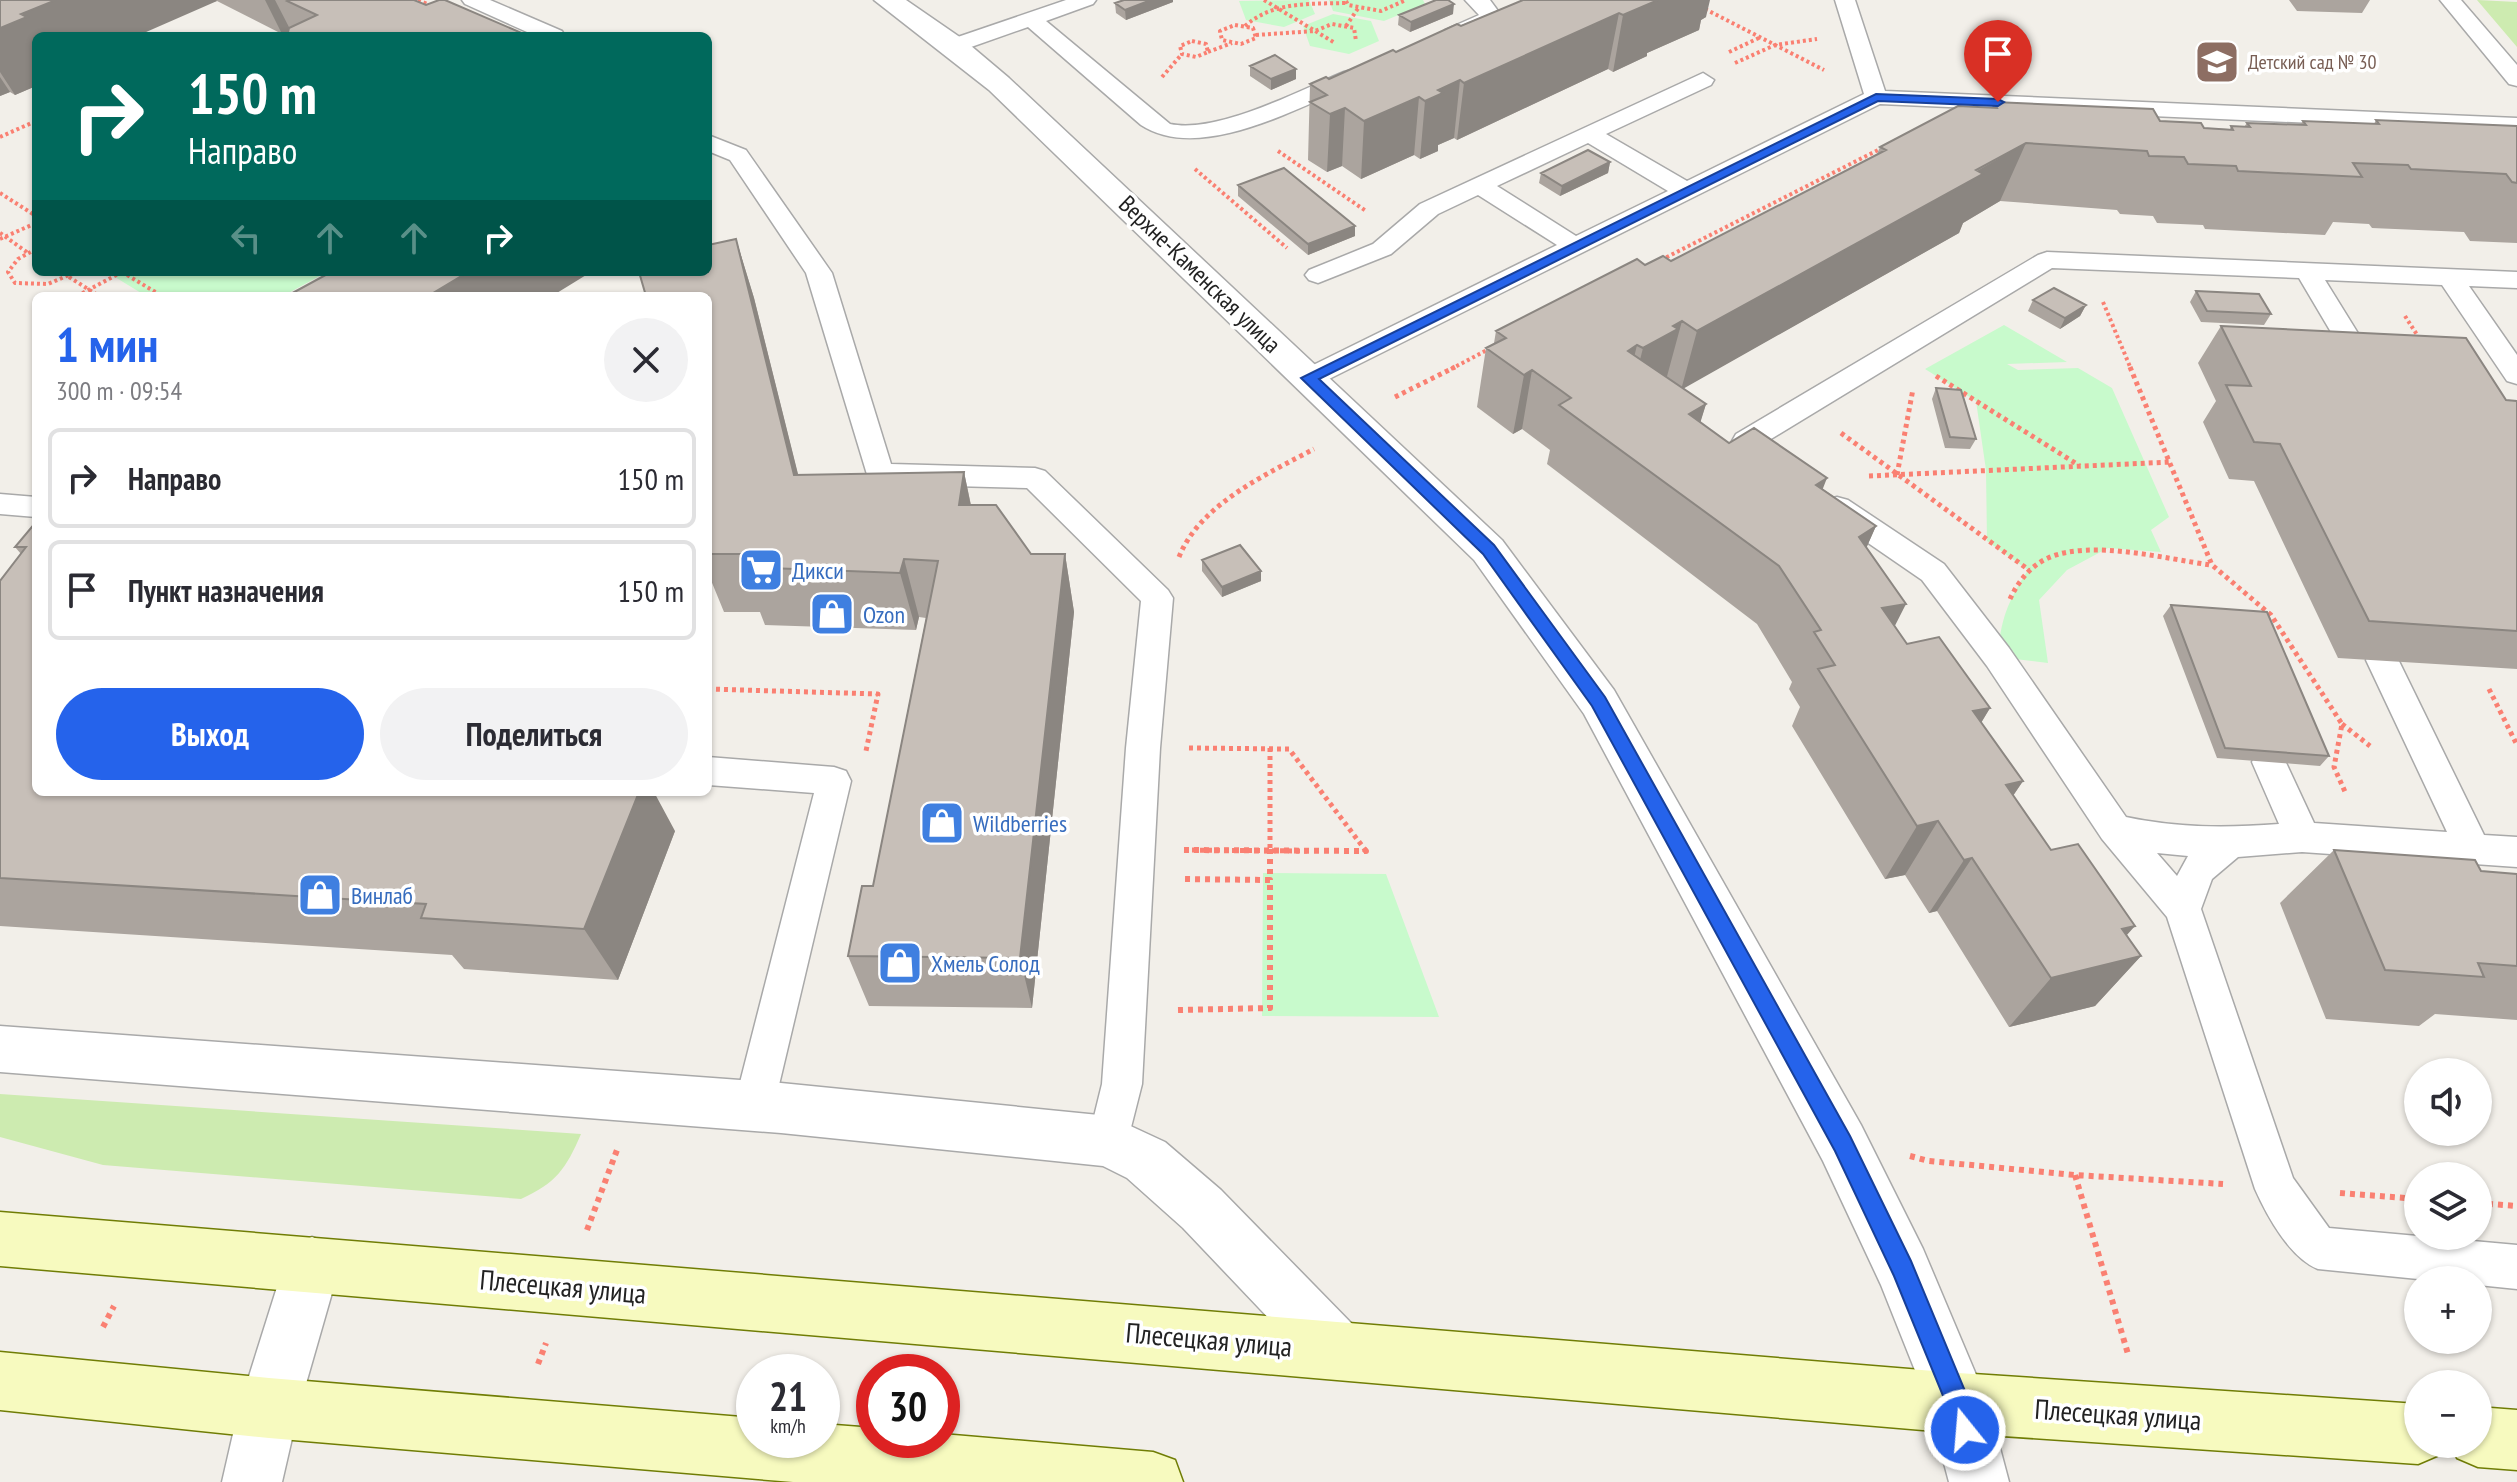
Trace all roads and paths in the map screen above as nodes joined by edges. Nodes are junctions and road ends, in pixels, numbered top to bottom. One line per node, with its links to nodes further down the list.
1 (472, 0): 17 (lane)
2 (888, 0): 24 (street, Верхне-Каменская улица)
3 (1086, 0): 13 (lane)
4 (1264, 0): 12 (path)
5 (1406, 0): 11 (path)
6 (1475, 0): 22 (lane)
7 (1845, 0): 33 (lane)
8 (2450, 0): 30 (lane)
9 (1347, 1): 11 (path); 12 (path)
10 (1699, 6): 23 (path)
11 (1359, 7): 15 (path)
12 (1277, 8): 14 (path); 16 (path)
13 (1032, 20): 24 (lane); 28 (lane)
14 (1245, 26): 18 (path); 20 (path)
15 (1345, 26): 16 (path); 21 (path)
16 (1315, 31): 18 (path); 25 (path)
17 (545, 32)
18 (1256, 35): 20 (path)
19 (1822, 38): 23 (path)
20 (1233, 42): 26 (path)
21 (1350, 43)
22 (1429, 45)
23 (1775, 45): 29 (path)
24 (954, 46): 72 (street, Верхне-Каменская улица)
25 (1341, 47)
26 (1208, 52): 27 (path); 27 (path)
27 (1182, 54): 32 (path)
28 (1375, 67)
29 (1831, 73)
30 (2517, 79)
31 (1703, 80): 36 (lane)
32 (1158, 81)
33 (1876, 97): 35 (lane); 43 (lane)
34 (32, 123): 37 (path)
35 (2517, 125)
36 (1589, 134): 42 (lane); 43 (lane)
37 (0, 137)
38 (712, 144): 84 (lane)
39 (1887, 145): 54 (path)
40 (1186, 161): 57 (path)
41 (1317, 178): 48 (path)
42 (1480, 186): 48 (lane); 50 (lane)
43 (1686, 191): 50 (lane)
44 (0, 193): 45 (path)
45 (32, 213)
46 (32, 225): 49 (path)
47 (0, 233): 49 (path)
48 (1399, 235): 57 (lane)
49 (3, 238): 52 (path)
50 (1575, 246): 72 (lane)
51 (32, 251): 52 (path)
52 (28, 253): 58 (path)
53 (2085, 262): 55 (lane); 70 (lane); 76 (path)
54 (1654, 264)
55 (2308, 272): 56 (lane); 67 (lane)
56 (2379, 274): 61 (lane); 69 (path)
57 (1318, 275)
58 (68, 276): 63 (path)
59 (115, 276): 63 (path)
60 (129, 276): 66 (path)
61 (2451, 278): 62 (lane); 71 (lane)
62 (2517, 280)
63 (90, 290): 64 (path); 65 (path)
64 (86, 292)
65 (93, 292)
66 (155, 292)
67 (2351, 343)
68 (1490, 348): 73 (path)
69 (2429, 353)
70 (1906, 358): 74 (lane); 77 (path); 78 (path)
71 (2517, 375)
72 (1309, 378): 124 (street, Верхне-Каменская улица)
73 (1394, 398)
74 (1805, 406): 78 (path); 79 (lane)
75 (1316, 448): 84 (path)
76 (2171, 462): 77 (path); 82 (path)
77 (2081, 466): 78 (path)
78 (1897, 475): 79 (path); 83 (path)
79 (1802, 484): 85 (lane)
80 (0, 504): 81 (lane)
81 (32, 507)
82 (2212, 565): 83 (path); 92 (path)
83 (2029, 570): 85 (path)
84 (1157, 598): 89 (lane)
85 (1998, 657): 94 (lane)
86 (2382, 660): 97 (lane)
87 (2489, 689): 88 (path)
88 (2517, 745)
89 (1143, 748): 90 (path); 100 (lane)
90 (1270, 748): 98 (path); 98 (path)
91 (2269, 762): 95 (lane)
92 (2334, 767)
93 (712, 771): 105 (lane)
94 (2115, 829): 96 (lane); 102 (lane)
95 (2302, 837): 96 (lane); 97 (lane)
96 (2230, 843): 102 (lane)
97 (2473, 849): 99 (lane)
98 (1270, 851): 100 (path); 101 (path)
99 (2517, 852)
100 (1136, 864): 101 (path); 103 (lane)
101 (1270, 880): 103 (path)
102 (2183, 909): 110 (lane)
103 (1127, 1011): 106 (lane)
104 (0, 1049): 105 (street)
105 (754, 1106): 106 (street)
106 (1109, 1141): 121 (street)
107 (618, 1148): 115 (path)
108 (1898, 1153): 109 (path)
109 (2075, 1175): 110 (path); 126 (path)
110 (2276, 1189): 111 (path); 117 (lane)
111 (2404, 1198)
112 (2492, 1204): 113 (path)
113 (2517, 1206)
114 (0, 1239): 116 (street, Плесецкая улица)
115 (583, 1240)
116 (312, 1265): 121 (street, Плесецкая улица); 125 (street)
117 (2517, 1267)
118 (116, 1302): 119 (path)
119 (103, 1327)
120 (548, 1338): 122 (path)
121 (1337, 1349): 124 (street, Плесецкая улица)
122 (538, 1364)
123 (0, 1381): 125 (street)
124 (1958, 1403): 126 (street, Плесецкая улица); 132 (street, Верхне-Каменская улица)
125 (269, 1408): 130 (street); 131 (street)
126 (2146, 1416): 127 (street, Плесецкая улица)
127 (2404, 1433)
128 (2492, 1438): 129 (street)
129 (2517, 1440)
130 (252, 1482)
131 (1153, 1482)
132 (1979, 1482)

